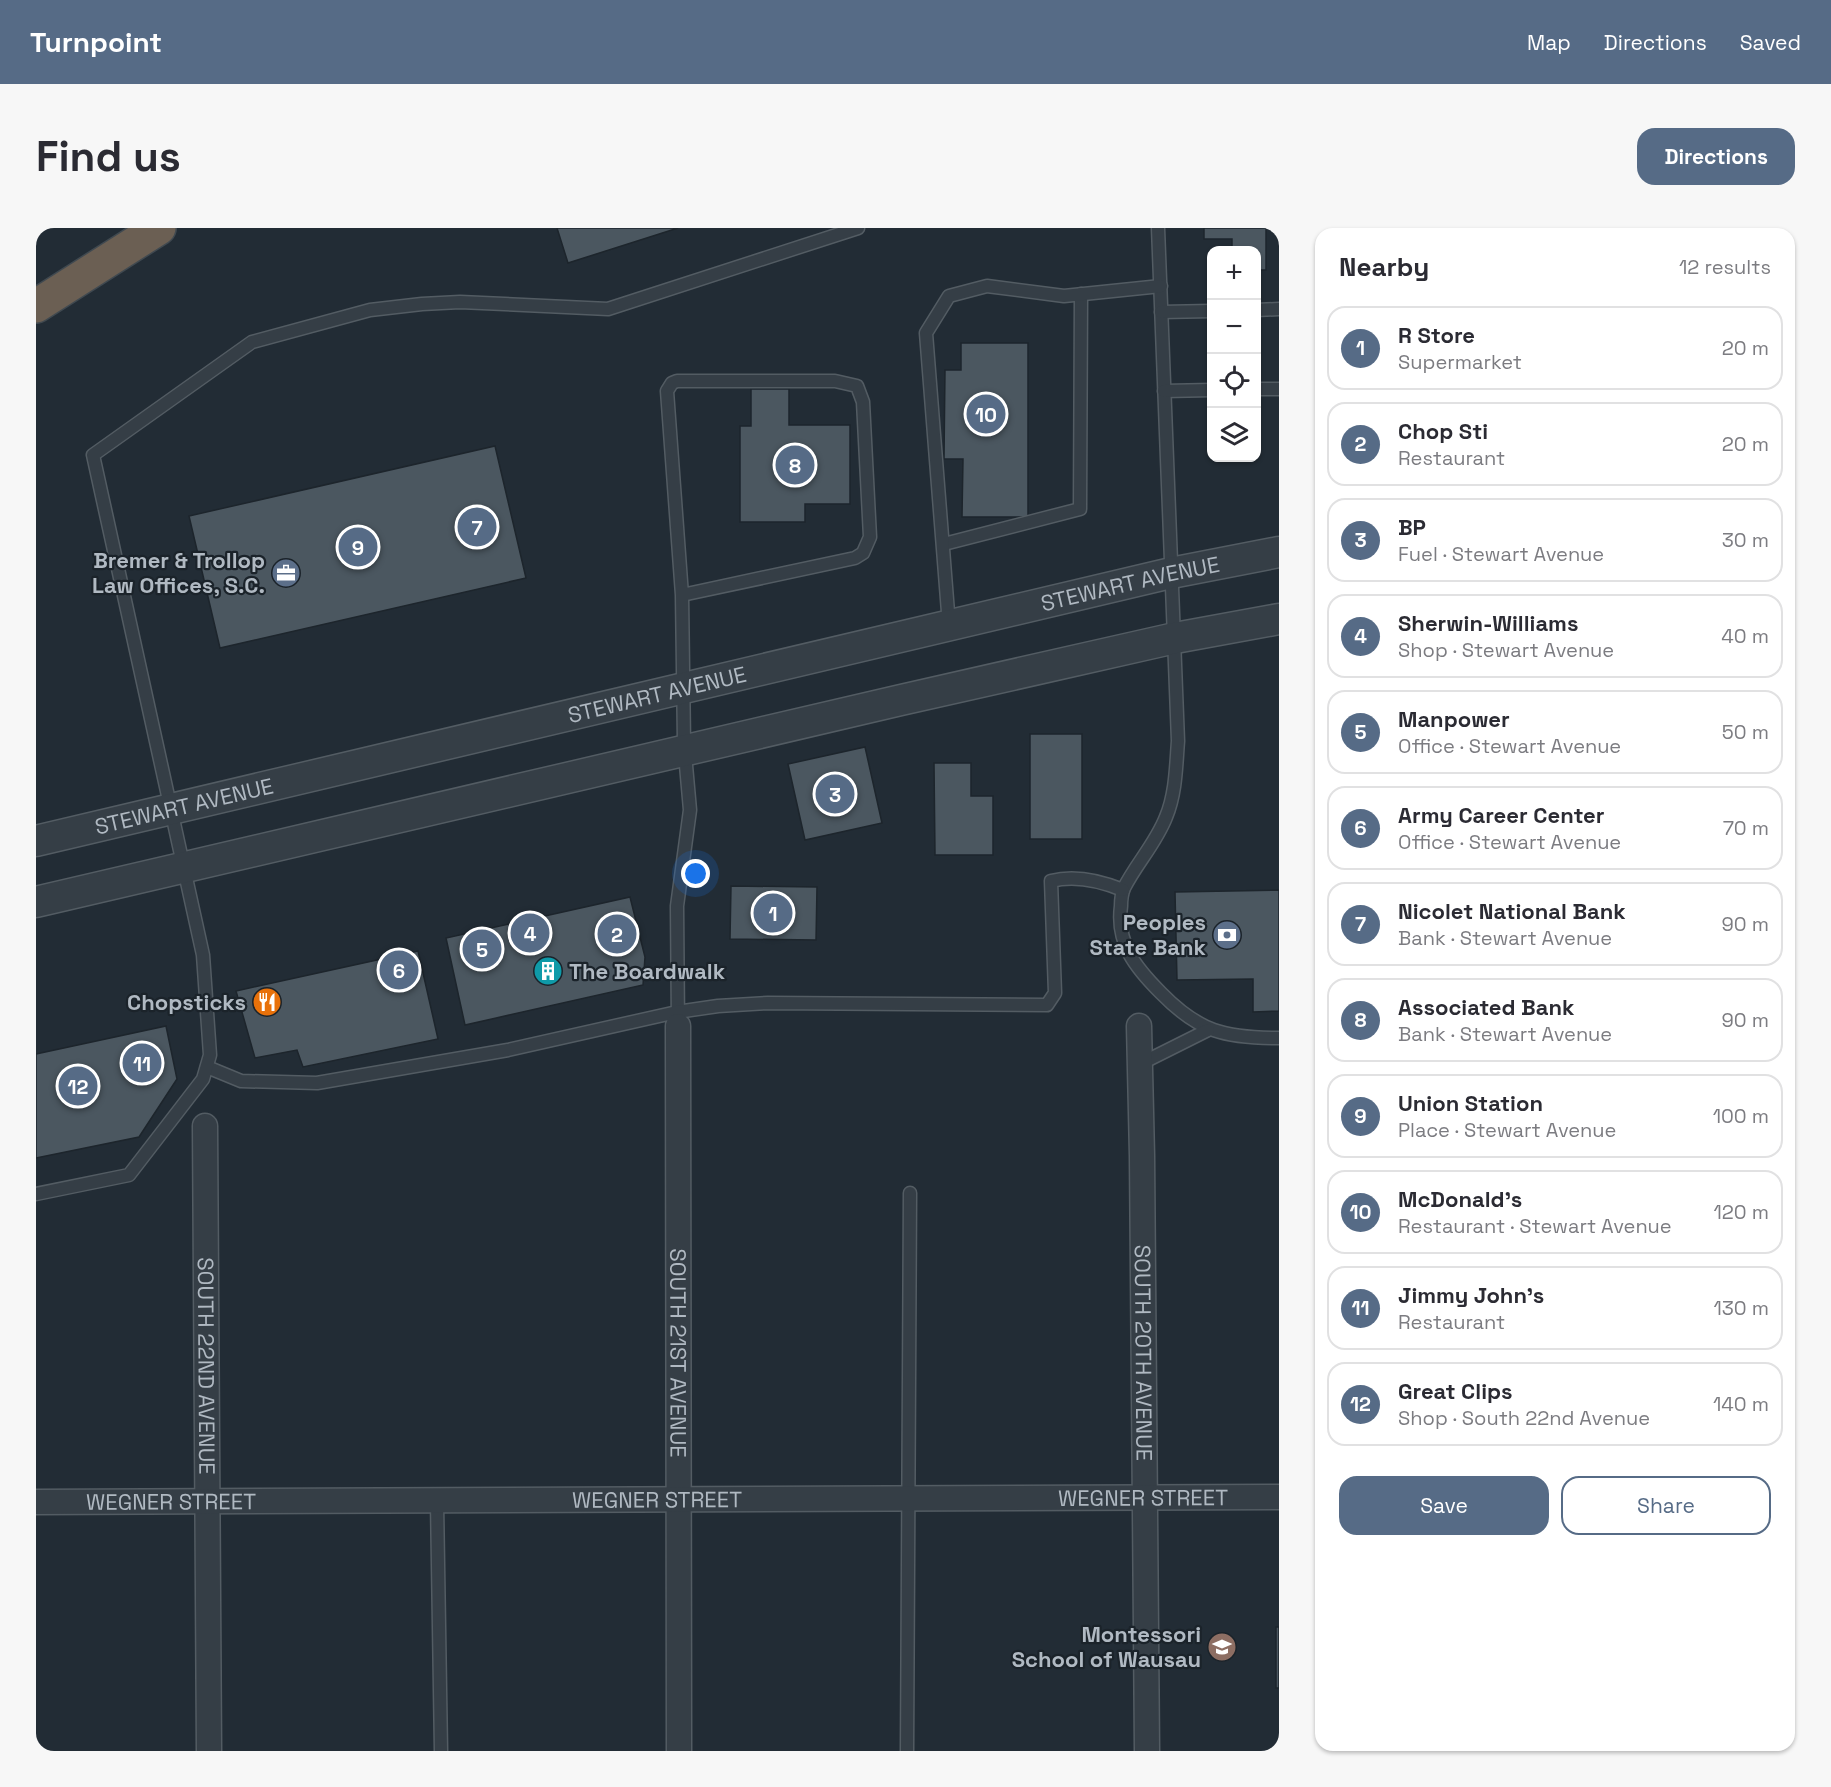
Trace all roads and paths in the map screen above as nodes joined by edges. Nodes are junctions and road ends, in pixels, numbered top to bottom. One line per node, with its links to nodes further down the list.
1 (159, 228): 6 (highway)
2 (858, 228): 24 (lane)
3 (1158, 228): 4 (lane)
4 (1161, 286): 5 (lane); 10 (lane)
5 (1081, 294): 15 (lane); 15 (lane)
6 (36, 306)
7 (1279, 309): 8 (lane)
8 (1261, 310)
9 (1207, 311): 10 (lane)
10 (1161, 312): 14 (lane)
11 (1261, 389): 12 (lane)
12 (1279, 389)
13 (1207, 390): 14 (lane)
14 (1164, 391): 17 (lane)
15 (944, 544): 20 (lane)
16 (1279, 552): 17 (street, STEWART AVENUE)
17 (1171, 573): 20 (street, STEWART AVENUE); 21 (lane)
18 (682, 595): 18 (lane); 22 (lane)
19 (1279, 619): 21 (street)
20 (949, 626): 22 (street, STEWART AVENUE)
21 (1175, 638): 23 (street); 27 (lane)
22 (684, 688): 23 (lane); 24 (street, STEWART AVENUE)
23 (684, 751): 26 (street); 29 (lane)
24 (171, 810): 25 (street, STEWART AVENUE); 26 (lane)
25 (36, 841)
26 (184, 868): 28 (street); 34 (lane)
27 (1123, 890): 29 (lane); 31 (lane)
28 (36, 902)
29 (678, 1019): 34 (lane); 40 (street, SOUTH 21ST AVENUE)
30 (1139, 1026): 33 (street, SOUTH 20TH AVENUE)
31 (1208, 1030): 32 (lane); 33 (lane)
32 (1279, 1038)
33 (1140, 1064): 38 (street, SOUTH 20TH AVENUE)
34 (207, 1067): 37 (lane)
35 (205, 1126): 44 (street, SOUTH 22ND AVENUE)
36 (910, 1193): 41 (lane)
37 (36, 1194)
38 (1146, 1496): 39 (street, WEGNER STREET); 41 (street, WEGNER STREET); 49 (street, SOUTH 20TH AVENUE)
39 (1279, 1497)
40 (679, 1500): 41 (street, WEGNER STREET); 43 (street, WEGNER STREET); 47 (street, SOUTH 21ST AVENUE)
41 (907, 1500): 48 (lane)
42 (36, 1502): 44 (street, WEGNER STREET)
43 (437, 1502): 44 (street, WEGNER STREET); 46 (lane)
44 (207, 1503): 45 (street, SOUTH 22ND AVENUE)
45 (209, 1751)
46 (441, 1751)
47 (679, 1751)
48 (908, 1751)
49 (1147, 1751)

